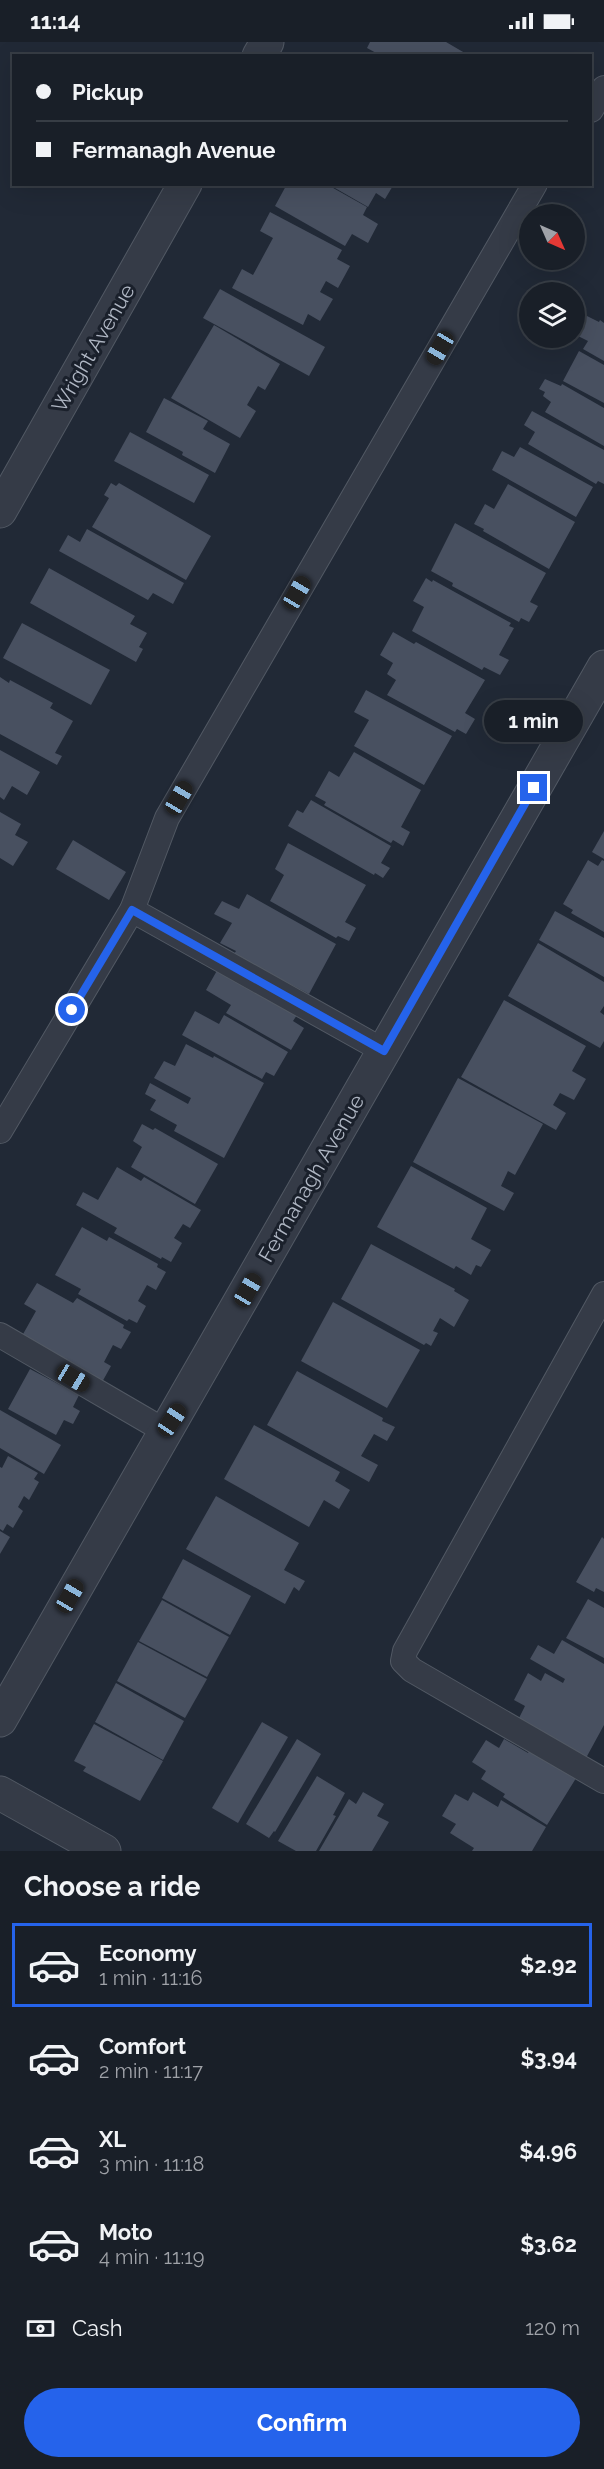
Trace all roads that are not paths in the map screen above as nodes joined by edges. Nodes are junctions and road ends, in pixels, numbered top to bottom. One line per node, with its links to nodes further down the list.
1 (604, 88): 2 (lane)
2 (592, 108)
3 (184, 186): 5 (street, Wright Avenue)
4 (534, 186): 7 (lane)
5 (0, 511)
6 (604, 667): 8 (street, Fermanagh Avenue)
7 (132, 910): 8 (lane); 9 (lane)
8 (384, 1051): 12 (street, Fermanagh Avenue)
9 (0, 1131)
10 (604, 1294): 14 (lane)
11 (0, 1335): 12 (lane)
12 (165, 1431): 13 (street, Fermanagh Avenue)
13 (0, 1720)
14 (604, 1782)
15 (0, 1793): 16 (street)
16 (104, 1851)

